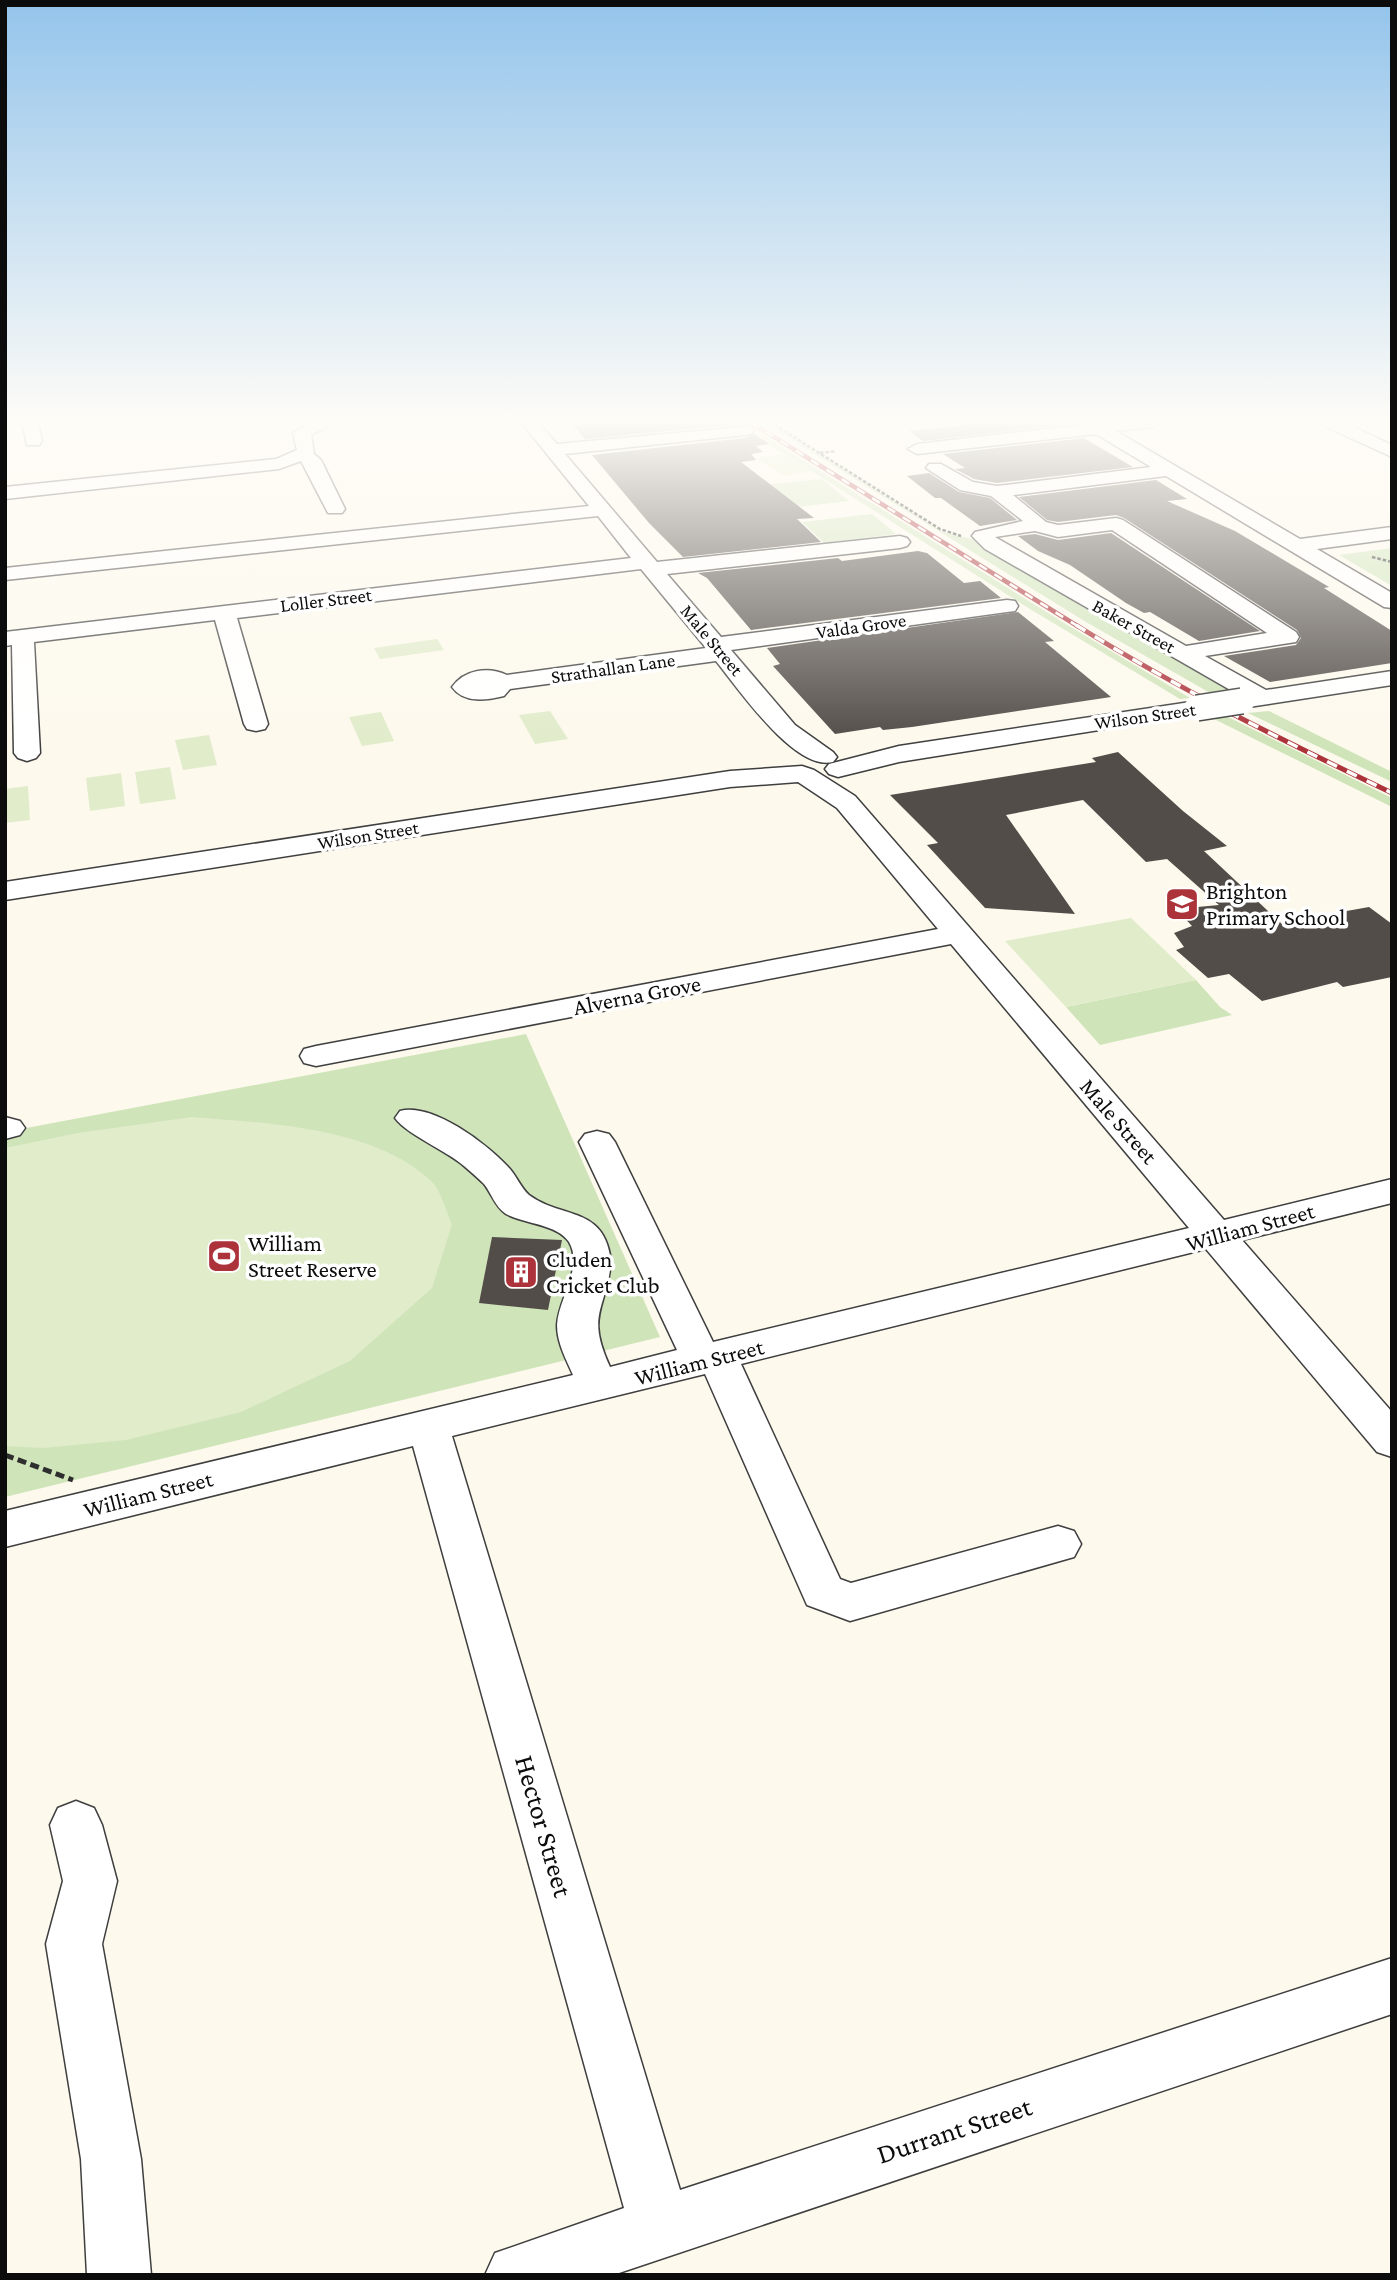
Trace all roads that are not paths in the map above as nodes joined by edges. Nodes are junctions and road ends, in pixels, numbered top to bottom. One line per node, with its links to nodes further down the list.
1 (431, 528): 12 (street)
2 (618, 528): 11 (street, Male Street)
3 (1014, 528): 20 (street, Baker Street)
4 (1046, 528): 5 (street)
5 (1080, 528)
6 (1123, 528): 20 (street)
7 (1268, 528): 10 (street)
8 (1392, 533): 10 (street)
9 (900, 542): 11 (street, Loller Street)
10 (1296, 545): 14 (street)
11 (650, 566): 17 (street, Loller Street); 19 (street, Male Street)
12 (5, 574)
13 (1383, 575): 14 (street)
14 (1353, 579): 15 (street)
15 (1392, 602)
16 (1007, 606): 19 (street, Valda Grove)
17 (224, 612): 18 (street, Loller Street); 24 (street)
18 (14, 638): 26 (street)
19 (719, 649): 22 (street, Strathallan Lane); 25 (street, Male Street)
20 (1182, 653): 23 (street, Baker Street)
21 (1392, 678): 23 (street, Wilson Street)
22 (503, 683)
23 (1253, 700): 28 (street, Wilson Street, bridge)
24 (256, 724)
25 (786, 730): 27 (street, Male Street); 28 (street, Male Street)
26 (27, 753)
27 (799, 767): 28 (street, Male Street); 28 (street, Wilson Street); 29 (street, Wilson Street)
28 (834, 771): 30 (street, Male Street)
29 (5, 891)
30 (958, 934): 31 (street, Alverna Grove); 35 (street, Male Street)
31 (316, 1056)
32 (412, 1118): 37 (street)
33 (597, 1142): 36 (street)
34 (1392, 1191): 35 (street, William Street)
35 (1216, 1236): 36 (street, William Street); 39 (street, Male Street)
36 (710, 1359): 37 (street, William Street); 41 (street)
37 (598, 1387): 38 (street, William Street)
38 (428, 1425): 40 (street, William Street); 44 (street, Hector Street)
39 (1392, 1441)
40 (5, 1530)
41 (1059, 1544)
42 (76, 1825): 45 (street)
43 (1392, 1986): 44 (street, Durrant Street)
44 (660, 2227): 46 (street, Durrant Street)
45 (119, 2275)
46 (517, 2275)

